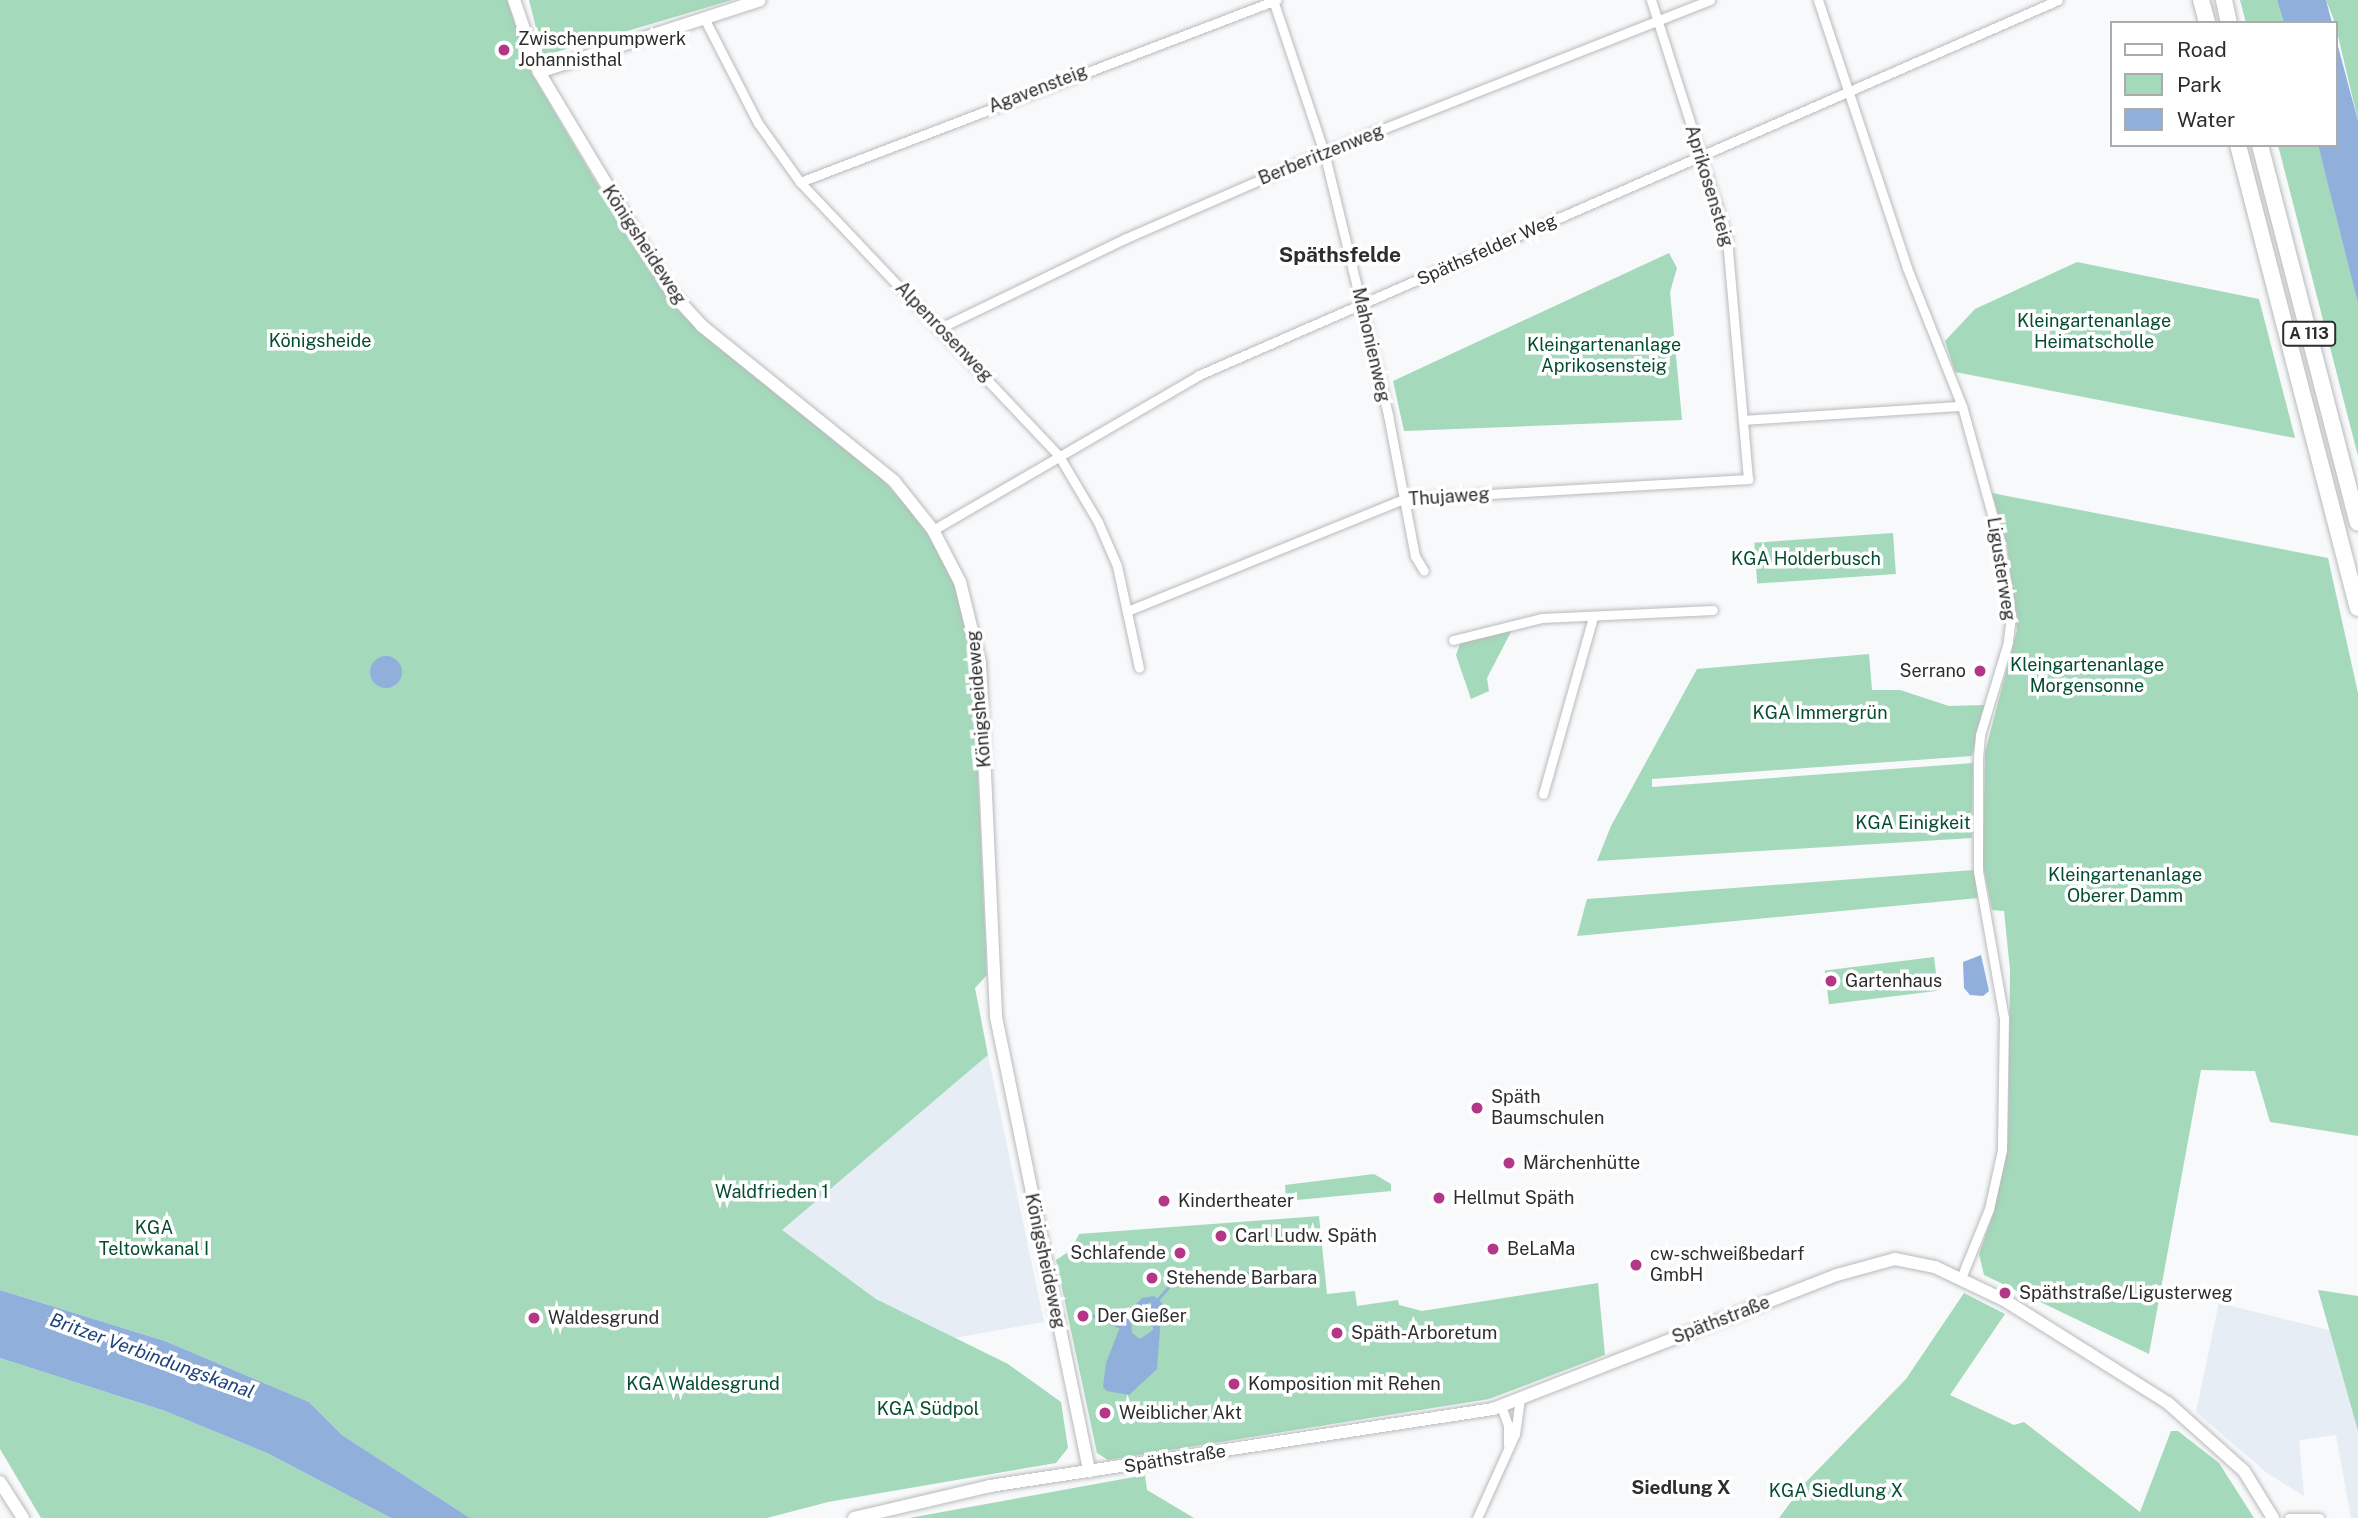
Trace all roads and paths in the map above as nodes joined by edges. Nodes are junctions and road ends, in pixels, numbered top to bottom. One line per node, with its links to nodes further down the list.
1 (514, 0): 14 (street, Königsheideweg)
2 (760, 0): 10 (street)
3 (1274, 0): 18 (street, Mahonienweg); 20 (street, Agavensteig)
4 (1651, 0): 11 (street, Aprikosensteig)
5 (1710, 0): 11 (street, Berberitzenweg)
6 (1818, 0): 15 (street, Ligusterweg)
7 (2058, 0): 15 (street, Späthsfelder Weg)
8 (2201, 0): 12 (highway)
9 (2224, 0): 13 (highway)
10 (704, 18): 14 (street); 20 (street, Alpenrosenweg)
11 (1658, 21): 18 (street, Berberitzenweg); 19 (street, Aprikosensteig)
12 (2206, 21)
13 (2229, 21)
14 (539, 72): 29 (street, Königsheideweg)
15 (1849, 92): 19 (street, Späthsfelder Weg); 23 (street, Ligusterweg)
16 (2239, 147): 31 (highway, A 113)
17 (2261, 147): 28 (highway, A 113)
18 (1324, 152): 21 (street, Mahonienweg); 22 (street, Berberitzenweg)
19 (1700, 156): 21 (street, Späthsfelder Weg); 24 (street, Aprikosensteig)
20 (800, 182): 22 (street, Alpenrosenweg)
21 (1362, 305): 25 (street, Späthsfelder Weg); 27 (street, Mahonienweg)
22 (940, 328): 25 (street, Alpenrosenweg)
23 (1962, 406): 24 (street); 38 (street, Ligusterweg)
24 (1742, 420): 26 (street, Aprikosensteig)
25 (1059, 456): 29 (street, Späthsfelder Weg); 33 (street, Alpenrosenweg)
26 (1748, 479): 27 (street, Thujaweg)
27 (1403, 499): 30 (street, Mahonienweg); 33 (street, Thujaweg)
28 (2358, 523)
29 (933, 530): 42 (street, Königsheideweg)
30 (1424, 571)
31 (2358, 608)
32 (1713, 610): 34 (street)
33 (1130, 611): 36 (street, Alpenrosenweg)
34 (1593, 617): 35 (street); 37 (street)
35 (1453, 640)
36 (1139, 668)
37 (1543, 794)
38 (1961, 1278): 39 (street, Späthstraße); 47 (street, Späthstraße)
39 (1520, 1399): 40 (street, Späthstraße); 41 (street)
40 (1502, 1406): 41 (street); 42 (street, Späthstraße)
41 (1508, 1446): 46 (street)
42 (1089, 1472): 45 (street, Späthstraße)
43 (0, 1482): 44 (street)
44 (23, 1518)
45 (854, 1518)
46 (1477, 1518)
47 (2273, 1518)
48 (2289, 1518): 49 (street)
49 (2319, 1518)

